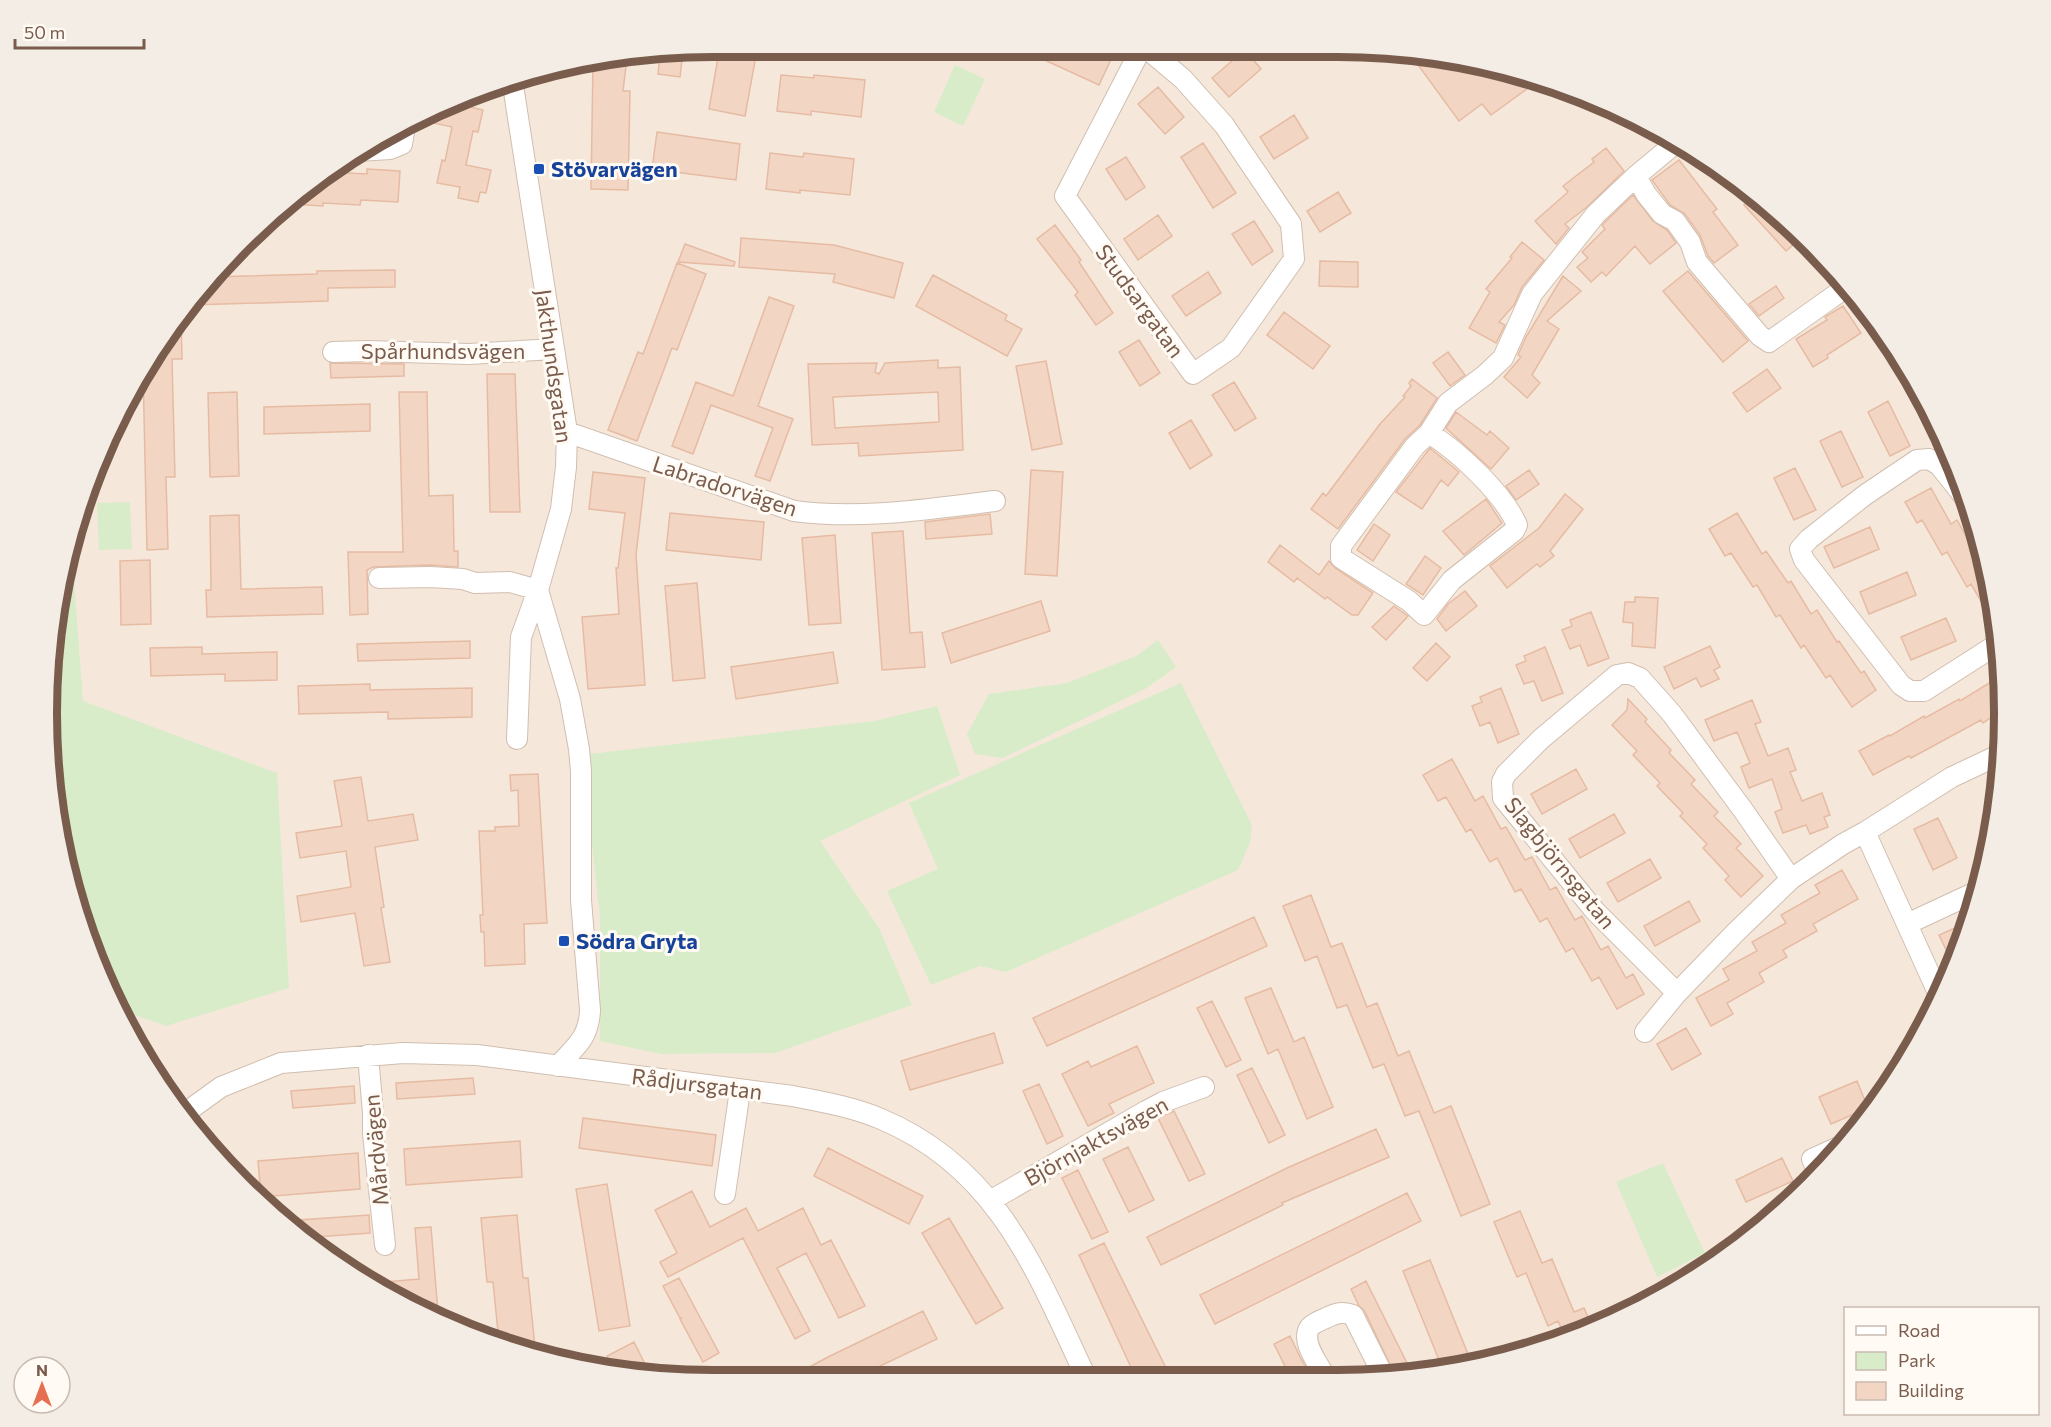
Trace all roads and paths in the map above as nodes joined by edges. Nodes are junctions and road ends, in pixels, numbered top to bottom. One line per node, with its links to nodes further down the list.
1 (1137, 57): 2 (street, Studsargatan)
2 (1156, 57)
3 (513, 88): 9 (street, Jakthundsgatan)
4 (403, 135): 6 (street)
5 (1670, 148): 7 (street)
6 (378, 150)
7 (1636, 176): 8 (street); 12 (street)
8 (1840, 292)
9 (554, 349): 10 (street, Spårhundsvägen); 11 (street, Jakthundsgatan)
10 (333, 352)
11 (567, 432): 14 (street, Labradorvägen); 16 (street, Jakthundsgatan)
12 (1429, 433): 12 (street)
13 (1951, 480): 17 (street)
14 (995, 501)
15 (379, 578): 16 (street)
16 (538, 590): 18 (street, Jakthundsgatan); 28 (street)
17 (1990, 649)
18 (517, 739)
19 (1993, 758): 20 (street)
20 (1865, 832): 21 (street); 23 (street)
21 (1791, 879): 25 (street); 25 (street, Slagbjörnsgatan)
22 (1968, 896): 23 (street)
23 (1907, 924): 24 (street)
24 (1935, 985)
25 (1677, 993): 26 (street)
26 (1645, 1032)
27 (368, 1055): 28 (street, Rådjursgatan); 31 (street, Rådjursgatan); 36 (street, Mårdvägen)
28 (558, 1066): 30 (street, Rådjursgatan)
29 (1204, 1087): 35 (street, Björnjaktsvägen)
30 (741, 1090): 34 (street); 35 (street, Rådjursgatan)
31 (190, 1109)
32 (1824, 1153): 33 (street)
33 (1814, 1164)
34 (725, 1194)
35 (990, 1201): 38 (street, Rådjursgatan)
36 (385, 1245)
37 (1380, 1369): 39 (street)
38 (1083, 1370)
39 (1321, 1370)

